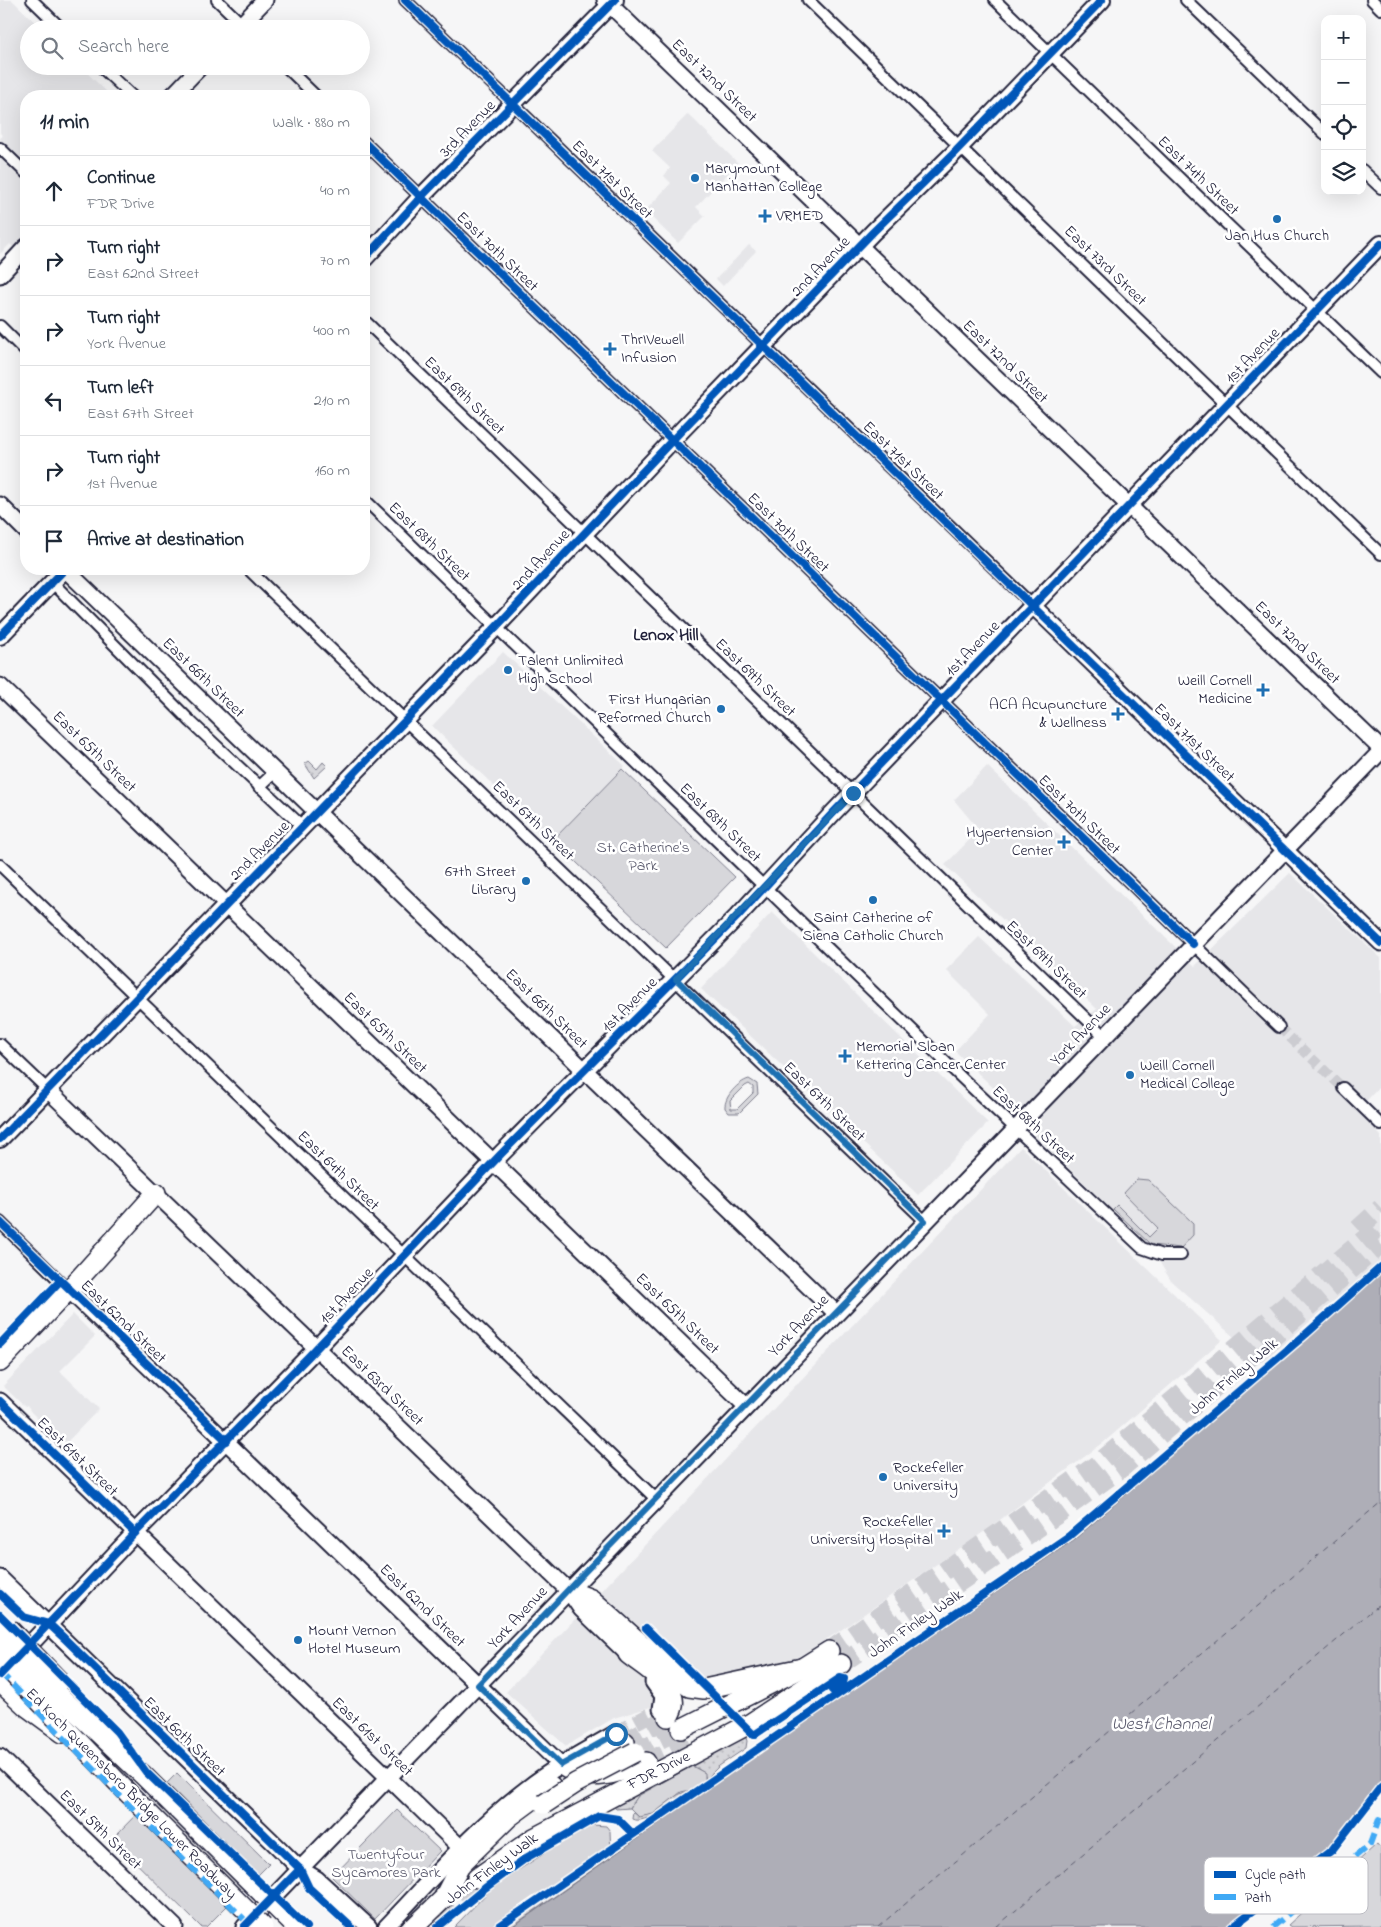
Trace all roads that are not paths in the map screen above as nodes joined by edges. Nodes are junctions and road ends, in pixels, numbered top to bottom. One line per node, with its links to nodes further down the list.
1 (32, 0): 12 (street)
2 (216, 0): 13 (street)
3 (265, 0): 14 (street)
4 (405, 0): 22 (street, East 71st Street)
5 (808, 0): 24 (street, East 73rd Street)
6 (995, 0): 15 (street, East 74th Street)
7 (1102, 0): 15 (main road, 2nd Avenue)
8 (1186, 0): 23 (street)
9 (1372, 0): 11 (street)
10 (610, 2): 22 (main road, 3rd Avenue); 32 (street, East 72nd Street)
11 (1381, 9)
12 (53, 20)
13 (235, 20)
14 (248, 20)
15 (1051, 54): 24 (main road, 2nd Avenue); 36 (street, East 74th Street)
16 (110, 75): 19 (street)
17 (192, 75): 20 (street)
18 (294, 75): 21 (street)
19 (126, 90)
20 (178, 90)
21 (310, 90)
22 (512, 103): 30 (main road, 3rd Avenue); 40 (street, East 71st Street)
23 (1321, 130)
24 (960, 146): 32 (main road, 2nd Avenue); 42 (street, East 73rd Street)
25 (0, 148): 27 (street)
26 (370, 148): 30 (street, East 70th Street)
27 (20, 167)
28 (1366, 174): 29 (street)
29 (1381, 188)
30 (421, 197): 33 (main road, 3rd Avenue); 43 (street, East 70th Street)
31 (1381, 244): 36 (main road, 1st Avenue)
32 (860, 246): 40 (main road, 2nd Avenue); 46 (street, East 72nd Street)
33 (370, 252)
34 (20, 253): 35 (street)
35 (0, 275)
36 (1317, 311): 41 (street, East 74th Street); 42 (main road, 1st Avenue)
37 (0, 326): 39 (street)
38 (370, 326): 48 (street, East 69th Street)
39 (20, 346)
40 (764, 346): 43 (main road, 2nd Avenue); 54 (street, East 71st Street)
41 (1381, 373)
42 (1226, 405): 46 (main road, 1st Avenue); 49 (street, East 73rd Street)
43 (672, 440): 48 (main road, 2nd Avenue); 60 (street, East 70th Street)
44 (370, 505): 57 (street, East 68th Street)
45 (0, 506): 47 (street)
46 (1128, 506): 54 (main road, 1st Avenue); 62 (street, East 72nd Street)
47 (20, 525)
48 (585, 534): 57 (main road, 2nd Avenue); 65 (street, East 69th Street)
49 (1381, 554)
50 (59, 575): 53 (main road)
51 (71, 575): 55 (street, East 66th Street)
52 (254, 575): 61 (street, East 67th Street)
53 (52, 582): 56 (street); 58 (main road)
54 (1033, 606): 60 (main road, 1st Avenue); 68 (street, East 71st Street)
55 (107, 610): 56 (street); 63 (street, East 66th Street)
56 (94, 624): 64 (street)
57 (496, 628): 61 (main road, 2nd Avenue); 70 (street, East 68th Street)
58 (0, 636)
59 (0, 686): 71 (street, East 65th Street)
60 (942, 701): 65 (main road, 1st Avenue); 73 (street, East 70th Street)
61 (406, 720): 66 (main road, 2nd Avenue); 74 (street, East 67th Street)
62 (1381, 750): 68 (street, York Avenue)
63 (274, 772): 64 (street); 66 (street, East 66th Street)
64 (259, 787): 67 (street)
65 (853, 793): 70 (main road, 1st Avenue); 77 (street, East 69th Street)
66 (317, 812): 67 (main road, 2nd Avenue); 79 (street, East 66th Street)
67 (304, 827): 71 (main road, 2nd Avenue)
68 (1285, 850): 72 (street, East 71st Street); 73 (street, York Avenue)
69 (0, 865): 75 (street, East 64th Street)
70 (765, 887): 74 (main road, 1st Avenue); 83 (street, East 68th Street)
71 (227, 905): 75 (main road, 2nd Avenue); 85 (street, East 65th Street)
72 (1381, 943)
73 (1193, 944): 76 (street, East 70th Street); 77 (street, York Avenue)
74 (676, 979): 79 (main road, 1st Avenue); 87 (street, East 67th Street)
75 (137, 998): 81 (main road, 2nd Avenue); 89 (street, East 64th Street)
76 (1279, 1027)
77 (1104, 1036): 83 (street, York Avenue)
78 (0, 1044): 81 (street, East 63rd Street)
79 (584, 1070): 85 (main road, 1st Avenue); 92 (street, East 66th Street)
80 (1343, 1088): 82 (street)
81 (48, 1090): 84 (main road, 2nd Avenue); 86 (street, East 63rd Street)
82 (1381, 1125)
83 (1015, 1128): 87 (street, York Avenue); 90 (street, East 68th Street)
84 (0, 1139)
85 (494, 1162): 89 (main road, 1st Avenue); 96 (street, East 65th Street)
86 (156, 1194): 91 (highway); 93 (street, East 63rd Street)
87 (925, 1221): 92 (street, York Avenue)
88 (0, 1222): 91 (street, East 62nd Street)
89 (404, 1255): 93 (main road, 1st Avenue); 98 (street, East 64th Street)
90 (1181, 1255)
91 (69, 1290): 94 (highway); 97 (street, East 62nd Street)
92 (836, 1313): 96 (street, York Avenue)
93 (317, 1348): 97 (main road, 1st Avenue); 101 (street, East 63rd Street)
94 (0, 1362)
95 (0, 1401): 99 (street, East 61st Street)
96 (746, 1406): 98 (street, York Avenue)
97 (227, 1441): 99 (main road, 1st Avenue); 109 (street, East 62nd Street)
98 (656, 1499): 101 (street, York Avenue)
99 (135, 1533): 102 (main road, 1st Avenue); 115 (street, East 61st Street)
100 (0, 1578): 102 (street, East 60th Street)
101 (568, 1590): 104 (street, East 63rd Street); 106 (highway); 109 (street, York Avenue)
102 (49, 1624): 107 (main road, 1st Avenue); 118 (street, East 60th Street)
103 (1, 1630): 125 (highway, bridge); 126 (highway, bridge)
104 (628, 1654): 111 (highway)
105 (0, 1660): 123 (highway, Ed Koch Queensboro Bridge Lower Roadway, bridge)
106 (802, 1668): 110 (highway, FDR Drive); 111 (highway, FDR Drive)
107 (0, 1675)
108 (0, 1682): 124 (highway, bridge)
109 (478, 1685): 114 (street, East 62nd Street); 115 (street, York Avenue)
110 (783, 1702): 111 (highway); 120 (highway, FDR Drive)
111 (676, 1724)
112 (630, 1747): 114 (street); 114 (highway); 116 (highway, FDR Drive, bridge); 116 (highway)
113 (0, 1758): 121 (street, East 59th Street)
114 (561, 1765): 117 (street)
115 (389, 1778): 117 (street, East 61st Street); 118 (street, York Avenue)
116 (497, 1836): 129 (highway, bridge)
117 (461, 1848): 119 (highway); 128 (street)
118 (300, 1868): 122 (street, York Avenue); 127 (street, East 60th Street)
119 (447, 1870)
120 (477, 1878)
121 (175, 1927)
122 (244, 1927)
123 (263, 1927)
124 (270, 1927)
125 (288, 1927)
126 (296, 1927)
127 (369, 1927)
128 (386, 1927)
129 (414, 1927)

